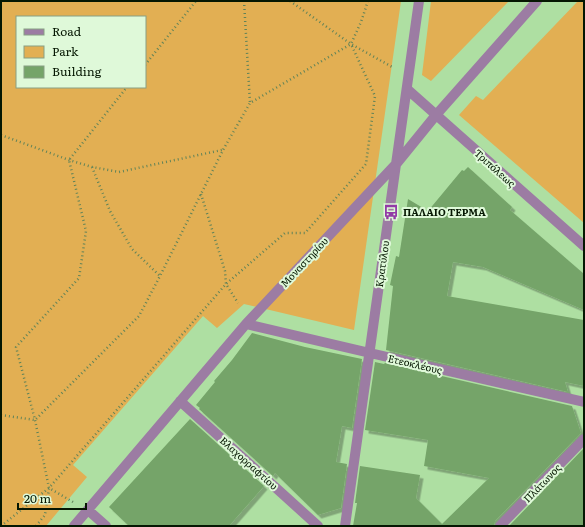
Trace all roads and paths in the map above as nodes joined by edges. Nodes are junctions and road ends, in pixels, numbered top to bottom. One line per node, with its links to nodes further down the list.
1 (196, 1): 8 (path)
2 (244, 1): 12 (path)
3 (290, 1): 7 (path)
4 (368, 1): 7 (path)
5 (419, 1): 9 (street, Κρατύλου)
6 (537, 1): 13 (street, Μοναστηρίου)
7 (351, 44): 9 (path); 12 (path); 22 (path)
8 (146, 64)
9 (408, 76): 11 (street, Κρατύλου)
10 (126, 88): 16 (path)
11 (407, 89): 13 (street, Τριπόλεως); 17 (street, Κρατύλου)
12 (250, 103): 15 (path)
13 (436, 115): 17 (street, Μοναστηρίου); 20 (street, Τριπόλεως)
14 (1, 135): 16 (path)
15 (223, 150): 18 (path); 19 (path)
16 (69, 160): 18 (path); 29 (path)
17 (396, 163): 24 (street, Μοναστηρίου); 25 (street, Κρατύλου)
18 (92, 167): 21 (path)
19 (201, 194): 21 (path); 22 (path)
20 (584, 246)
21 (160, 276): 29 (path)
22 (226, 284): 23 (path); 31 (path)
23 (238, 303)
24 (246, 324): 25 (street, Ετεοκλέους); 26 (street, Μοναστηρίου)
25 (370, 353): 27 (street, Ετεοκλέους); 38 (street, Κρατύλου)
26 (180, 400): 32 (street, Μοναστηρίου); 37 (street, Βλαχορραφτίου)
27 (584, 402)
28 (1, 415): 29 (path)
29 (35, 420): 31 (path)
30 (584, 439): 39 (street, Πλάτωνος)
31 (49, 488): 32 (path); 33 (path); 34 (path)
32 (88, 510): 35 (street, Μοναστηρίου); 36 (street)
33 (1, 526)
34 (36, 526)
35 (74, 526)
36 (106, 526)
37 (318, 526)
38 (345, 526)
39 (500, 526)

